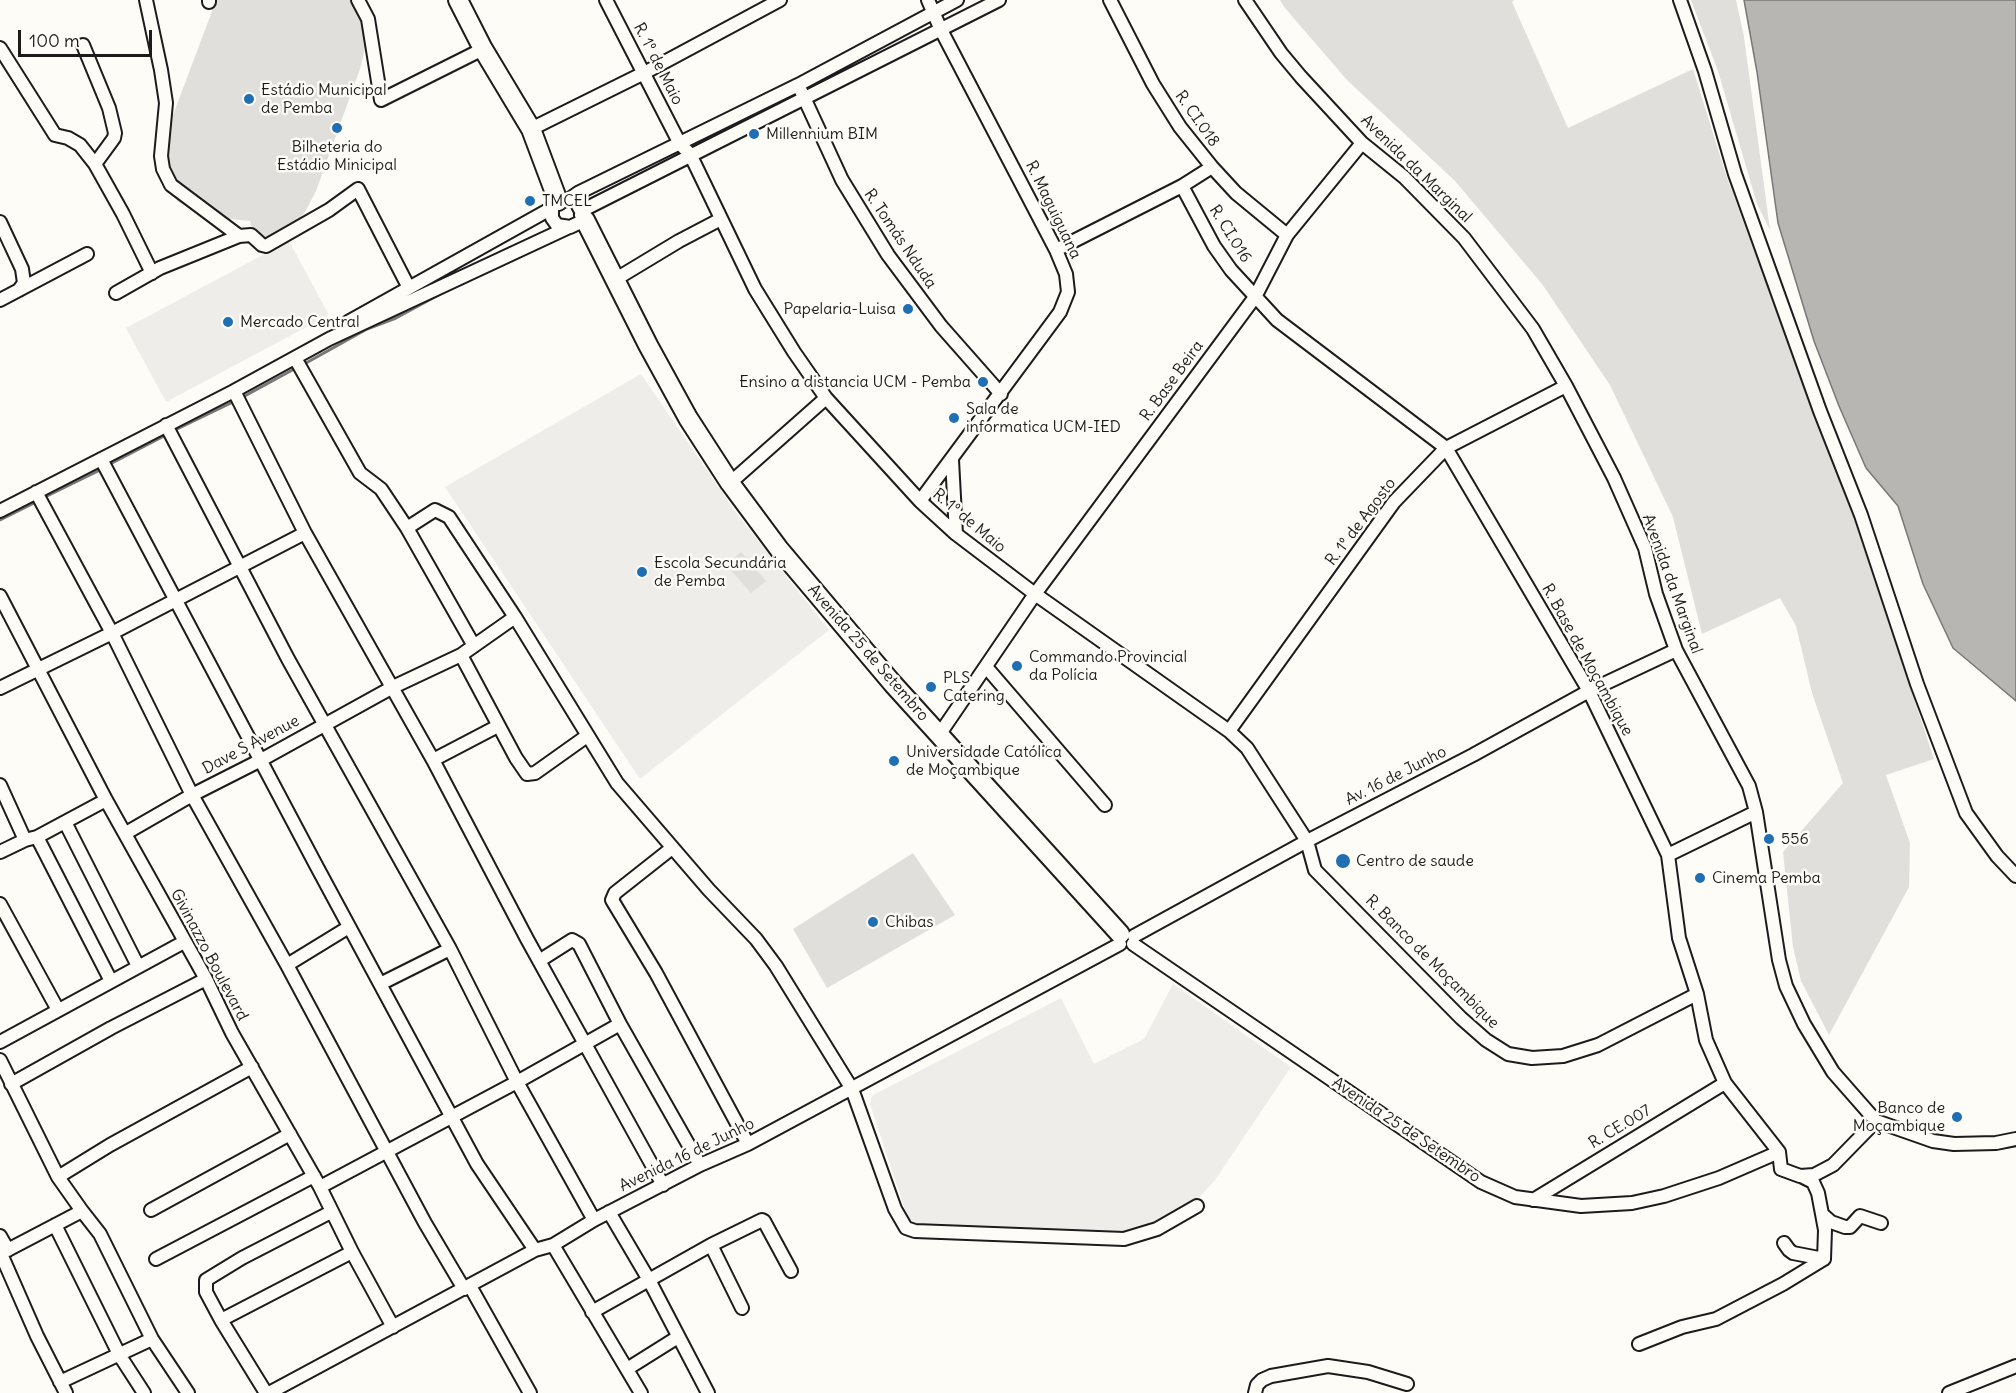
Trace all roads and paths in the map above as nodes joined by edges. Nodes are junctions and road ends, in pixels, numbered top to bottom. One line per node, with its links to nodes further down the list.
1 (146, 0): 34 (street)
2 (358, 0): 17 (street)
3 (458, 0): 17 (highway)
4 (606, 0): 18 (street, R. 1º de Maio)
5 (780, 0): 12 (street)
6 (928, 0): 13 (street, R. Maguiguana)
7 (957, 0): 13 (street)
8 (999, 0): 14 (street)
9 (1110, 0): 26 (street, R. CI.018)
10 (1245, 0): 22 (street, Avenida da Marginal)
11 (1680, 0): 96 (street)
12 (761, 4): 18 (street)
13 (934, 12): 14 (street, R. Maguiguana); 19 (street)
14 (941, 30): 20 (street); 36 (street, R. Maguiguana)
15 (83, 45): 25 (street)
16 (0, 48): 25 (street)
17 (483, 49): 21 (highway)
18 (644, 73): 21 (street); 23 (street, R. 1º de Maio)
19 (798, 85): 20 (street, R. Tomás Nduda); 23 (street)
20 (804, 98): 24 (street); 50 (street, R. Tomás Nduda)
21 (531, 129): 29 (highway)
22 (1362, 143): 35 (street, R. Base Beira); 48 (street, Avenida da Marginal)
23 (680, 144): 24 (street, R. 1º de Maio); 28 (street)
24 (690, 154): 30 (street); 31 (street, R. 1º de Maio)
25 (95, 164): 38 (street)
26 (1212, 167): 27 (street); 35 (street, R. CI.018)
27 (1182, 186): 36 (street); 44 (street, R. CI.016)
28 (578, 193): 29 (street); 30 (street)
29 (555, 205): 33 (street); 39 (street)
30 (585, 214): 33 (street); 40 (highway, Avenida 25 de Setembro)
31 (721, 219): 40 (street); 51 (street, R. 1º de Maio)
32 (0, 222): 42 (street)
33 (567, 228): 39 (street)
34 (239, 236): 38 (street); 41 (street)
35 (1287, 236): 44 (street, R. Base Beira)
36 (1056, 250): 50 (street, R. Maguiguana)
37 (87, 254): 42 (street)
38 (152, 273): 43 (street)
39 (447, 276): 41 (street); 46 (street)
40 (616, 279): 56 (highway, Avenida 25 de Setembro)
41 (409, 288): 46 (street)
42 (20, 290): 45 (street)
43 (116, 293)
44 (1255, 297): 53 (street, R. Base de Moçambique); 64 (street, R. Base Beira)
45 (0, 300)
46 (330, 339): 47 (street)
47 (295, 358): 49 (street); 60 (street)
48 (1566, 386): 53 (street, R. 1º de Agosto); 70 (street, Avenida da Marginal)
49 (234, 391): 52 (street); 61 (street)
50 (1000, 394): 55 (street, R. Maguiguana)
51 (826, 398): 56 (street); 58 (street, R. 1º de Maio)
52 (166, 425): 54 (street); 63 (street)
53 (1446, 448): 76 (street, R. Base de Moçambique); 79 (street, R. 1º de Agosto)
54 (101, 459): 57 (street); 66 (street)
55 (952, 460): 58 (street, R. Maguiguana); 62 (street)
56 (730, 483): 80 (highway, Avenida 25 de Setembro)
57 (36, 492): 59 (street); 68 (street)
58 (920, 501): 62 (street, R. 1º de Maio)
59 (0, 511)
60 (407, 528): 67 (street); 69 (street)
61 (305, 533): 63 (street); 74 (street)
62 (956, 534): 64 (street, R. 1º de Maio)
63 (241, 566): 66 (street); 77 (street)
64 (1035, 594): 72 (street, R. Base Beira); 79 (street, R. 1º de Maio)
65 (0, 596): 73 (street, Givinazzo Boulevard)
66 (176, 600): 68 (street); 82 (street)
67 (515, 617): 69 (street, Dave S Avenue); 81 (street)
68 (112, 633): 73 (street); 85 (street)
69 (474, 646): 71 (street, Dave S Avenue)
70 (1676, 650): 76 (street, Av. 16 de Junho); 88 (street, Avenida da Marginal)
71 (461, 655): 74 (street, Dave S Avenue); 78 (street)
72 (987, 668): 80 (street, R. Base Beira); 87 (street)
73 (40, 669): 75 (street); 86 (street, Givinazzo Boulevard)
74 (393, 687): 77 (street, Dave S Avenue); 83 (street)
75 (0, 688)
76 (1588, 691): 92 (street, Av. 16 de Junho); 95 (street, R. Base de Moçambique)
77 (324, 725): 82 (street, Dave S Avenue); 101 (street)
78 (498, 726): 81 (street); 83 (street)
79 (1229, 731): 92 (street, R. 1º de Maio)
80 (939, 735): 99 (highway, Avenida 25 de Setembro)
81 (587, 736): 93 (street)
82 (261, 760): 85 (street, Dave S Avenue); 98 (street)
83 (433, 760): 102 (street)
84 (0, 785): 91 (street)
85 (192, 795): 90 (street, Dave S Avenue); 103 (street)
86 (106, 800): 89 (street); 90 (street, Givinazzo Boulevard)
87 (1106, 805)
88 (1756, 812): 95 (street); 120 (street, Avenida da Marginal)
89 (65, 822): 91 (street); 104 (street)
90 (126, 833): 100 (street, Givinazzo Boulevard)
91 (31, 838): 94 (street); 106 (street)
92 (1307, 840): 99 (street, Av. 16 de Junho); 108 (street, R. Banco de Moçambique)
93 (672, 848): 118 (street); 123 (street)
94 (0, 852)
95 (1668, 855): 108 (street, R. Base de Moçambique)
96 (2016, 876)
97 (0, 904): 109 (street)
98 (349, 927): 103 (street); 107 (street)
99 (1127, 939): 118 (street, Avenida 16 de Junho); 131 (street, Avenida 25 de Setembro)
100 (184, 942): 104 (street); 105 (street, Givinazzo Boulevard)
101 (450, 949): 107 (street); 115 (street)
102 (539, 961): 110 (street); 112 (street)
103 (287, 965): 124 (street)
104 (138, 966): 106 (street)
105 (206, 980): 114 (street, Givinazzo Boulevard); 117 (street)
106 (111, 981): 109 (street)
107 (380, 984): 119 (street)
108 (1697, 994): 116 (street, R. Base de Moçambique)
109 (58, 1010): 111 (street)
110 (620, 1024): 112 (street); 126 (street)
111 (0, 1042)
112 (585, 1045): 115 (street); 130 (street)
113 (0, 1060): 117 (street)
114 (252, 1067): 121 (street, Givinazzo Boulevard); 128 (street)
115 (517, 1082): 119 (street); 138 (street)
116 (1725, 1083): 125 (street, R. Base de Moçambique); 131 (street, R. CE.007)
117 (11, 1084): 128 (street)
118 (852, 1089): 123 (street, Avenida 16 de Junho); 132 (street)
119 (452, 1115): 124 (street); 145 (street)
120 (1876, 1121): 122 (street, Avenida da Marginal); 127 (street)
121 (290, 1134): 129 (street, Givinazzo Boulevard); 134 (street)
122 (2016, 1139)
123 (748, 1144): 126 (street, Avenida 16 de Junho)
124 (386, 1151): 129 (street); 152 (street)
125 (1779, 1152): 127 (street, R. Base de Moçambique); 131 (street, Avenida 25 de Setembro)
126 (700, 1164): 130 (street, Avenida 16 de Junho)
127 (1800, 1176): 137 (street)
128 (58, 1177): 133 (street)
129 (317, 1182): 135 (street, Givinazzo Boulevard); 148 (street)
130 (663, 1185): 136 (street, Avenida 16 de Junho)
131 (1533, 1200)
132 (1197, 1206)
133 (82, 1210): 140 (street); 158 (street)
134 (152, 1210)
135 (331, 1212): 146 (street, Givinazzo Boulevard); 155 (street)
136 (609, 1212): 138 (street, Avenida 16 de Junho); 151 (street)
137 (1822, 1214): 139 (street); 149 (street)
138 (594, 1220): 143 (street, Avenida 16 de Junho)
139 (1881, 1223)
140 (55, 1226): 147 (street); 160 (street)
141 (0, 1236): 147 (street)
142 (1784, 1243): 149 (street)
143 (553, 1245): 145 (street, Avenida 16 de Junho); 154 (street)
144 (711, 1245): 150 (street); 151 (street); 153 (street)
145 (535, 1250): 152 (street, Avenida 16 de Junho)
146 (352, 1252): 155 (street); 156 (street, Givinazzo Boulevard)
147 (3, 1253): 164 (street)
148 (156, 1259)
149 (1824, 1259): 159 (street)
150 (791, 1271)
151 (649, 1280): 154 (street); 157 (street)
152 (467, 1288): 156 (street, Avenida 16 de Junho); 168 (street)
153 (742, 1308)
154 (592, 1312): 162 (street)
155 (221, 1320): 167 (street)
156 (393, 1327): 167 (street, Avenida 16 de Junho)
157 (678, 1337): 162 (street); 170 (street)
158 (152, 1339): 160 (street); 166 (street)
159 (1639, 1344)
160 (120, 1356): 164 (street); 165 (street)
161 (2016, 1366): 172 (street)
162 (627, 1369): 169 (street)
163 (1407, 1384): 171 (street)
164 (63, 1387)
165 (144, 1393)
166 (188, 1393)
167 (267, 1393)
168 (530, 1393)
169 (641, 1393)
170 (708, 1393)
171 (1255, 1393)
172 (1949, 1393)

